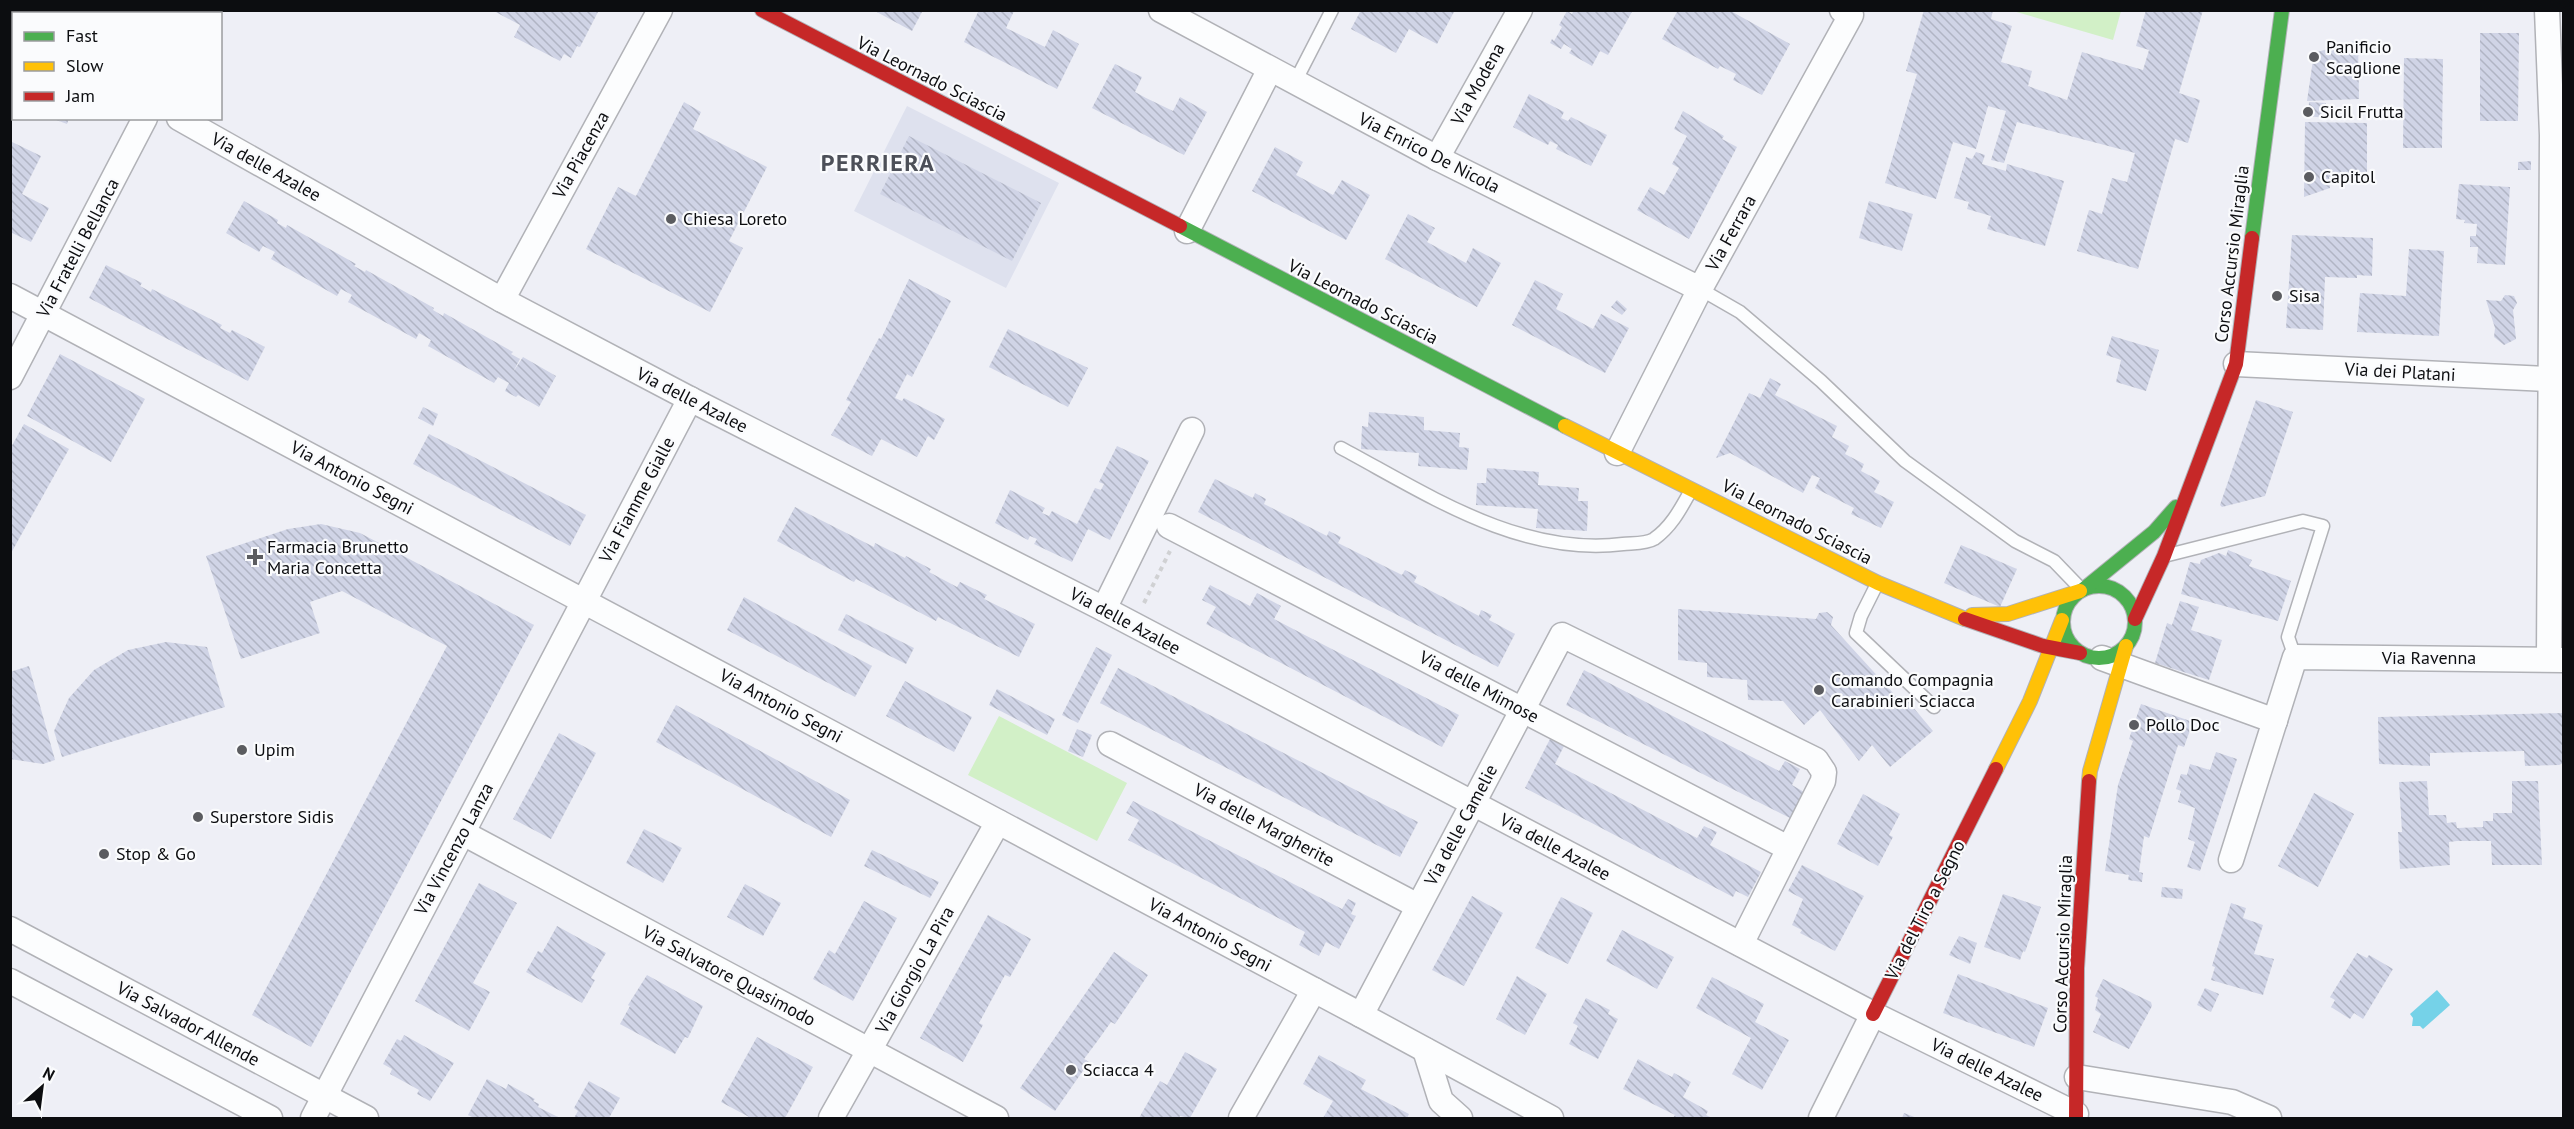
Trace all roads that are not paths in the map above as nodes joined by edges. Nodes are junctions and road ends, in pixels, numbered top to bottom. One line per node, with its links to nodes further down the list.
1 (660, 10): 18 (street, Via Piacenza)
2 (762, 10): 15 (street, Via Leornado Sciascia)
3 (1161, 10): 9 (street, Via Enrico De Nicola)
4 (1332, 10): 10 (lane)
5 (1520, 10): 14 (street, Via Modena)
6 (2282, 10): 20 (street, Corso Accursio Miraglia)
7 (2547, 10): 13 (street)
8 (1846, 13): 16 (street, Via Ferrara)
9 (1270, 69): 10 (street, Via Enrico De Nicola); 15 (street)
10 (1295, 82): 14 (street, Via Enrico De Nicola)
11 (144, 120): 19 (street, Via Fratelli Bellanca)
12 (183, 120): 18 (street, Via delle Azalee)
13 (2558, 133): 22 (street)
14 (1437, 158): 16 (street, Via Enrico De Nicola)
15 (1187, 231): 26 (street, Via Leornado Sciascia)
16 (1700, 289): 26 (street, Via Ferrara); 32 (lane)
17 (10, 296): 19 (street, Via Antonio Segni)
18 (502, 300): 23 (street, Via delle Azalee)
19 (43, 314): 21 (street, Via Fratelli Bellanca); 33 (street, Via Antonio Segni)
20 (2236, 364): 22 (street, Via dei Platani); 28 (street, Corso Accursio Miraglia)
21 (10, 377)
22 (2556, 378): 41 (street)
23 (690, 399): 33 (street, Via Fiamme Gialle); 34 (street, Via delle Azalee)
24 (1192, 430): 34 (street)
25 (1341, 448): 27 (lane)
26 (1617, 453): 27 (street, Via Leornado Sciascia)
27 (1692, 488): 31 (street, Via Leornado Sciascia)
28 (2187, 494): 30 (street, Corso Accursio Miraglia); 32 (street)
29 (1174, 529): 46 (street, Via delle Mimose)
30 (2164, 556): 36 (street, Corso Accursio Miraglia); 40 (lane)
31 (1878, 583): 35 (street, Via Leornado Sciascia); 45 (lane)
32 (2082, 590): 35 (street); 36 (street); 37 (street)
33 (584, 601): 50 (street, Via Antonio Segni); 51 (street, Via Vincenzo Lanza)
34 (1104, 609): 49 (street, Via delle Azalee)
35 (1954, 615): 38 (street, Via Leornado Sciascia)
36 (2135, 619): 39 (street)
37 (2062, 620): 38 (street); 39 (street)
38 (2052, 649): 39 (street, Via Leornado Sciascia); 44 (street)
39 (2103, 656): 42 (street); 47 (street); 63 (street, Corso Accursio Miraglia)
40 (2295, 657): 41 (street, Via Ravenna); 47 (street)
41 (2556, 660)
42 (2068, 666)
43 (2052, 677): 44 (street)
44 (2030, 701): 59 (street, Via del Tiro a Segno)
45 (1934, 707)
46 (1522, 710): 49 (street, Via delle Camelie); 52 (street, Via delle Mimose); 52 (street, Via delle Camelie)
47 (2275, 721): 53 (street)
48 (1110, 744): 54 (street, Via delle Margherite)
49 (1473, 804): 54 (street, Via delle Camelie); 56 (street, Via delle Azalee)
50 (998, 822): 58 (street, Via Antonio Segni); 62 (street, Via Giorgio La Pira)
51 (463, 833): 62 (street, Via Salvatore Quasimodo); 64 (street, Via Vincenzo Lanza)
52 (1788, 848): 56 (street)
53 (2230, 860)
54 (1418, 906): 60 (street, Via delle Camelie)
55 (10, 929): 64 (street, Via Salvador Allende)
56 (1741, 944): 59 (street, Via delle Azalee)
57 (10, 981): 66 (street)
58 (1314, 990): 60 (street, Via Antonio Segni); 71 (street)
59 (1873, 1014): 65 (street, Via delle Azalee); 74 (street, Via del Tiro a Segno)
60 (1360, 1015): 61 (street, Via Antonio Segni)
61 (1425, 1050): 72 (street); 73 (street, Via Antonio Segni)
62 (869, 1051): 69 (street, Via Giorgio La Pira); 70 (street, Via Salvatore Quasimodo)
63 (2078, 1077): 65 (street, Corso Accursio Miraglia); 75 (street)
64 (325, 1096): 67 (street, Via Vincenzo Lanza); 68 (street, Via Salvador Allende)
65 (2076, 1116)
66 (270, 1119)
67 (314, 1119)
68 (366, 1119)
69 (831, 1119)
70 (996, 1119)
71 (1241, 1119)
72 (1460, 1119)
73 (1551, 1119)
74 (1821, 1119)
75 (2269, 1119)

